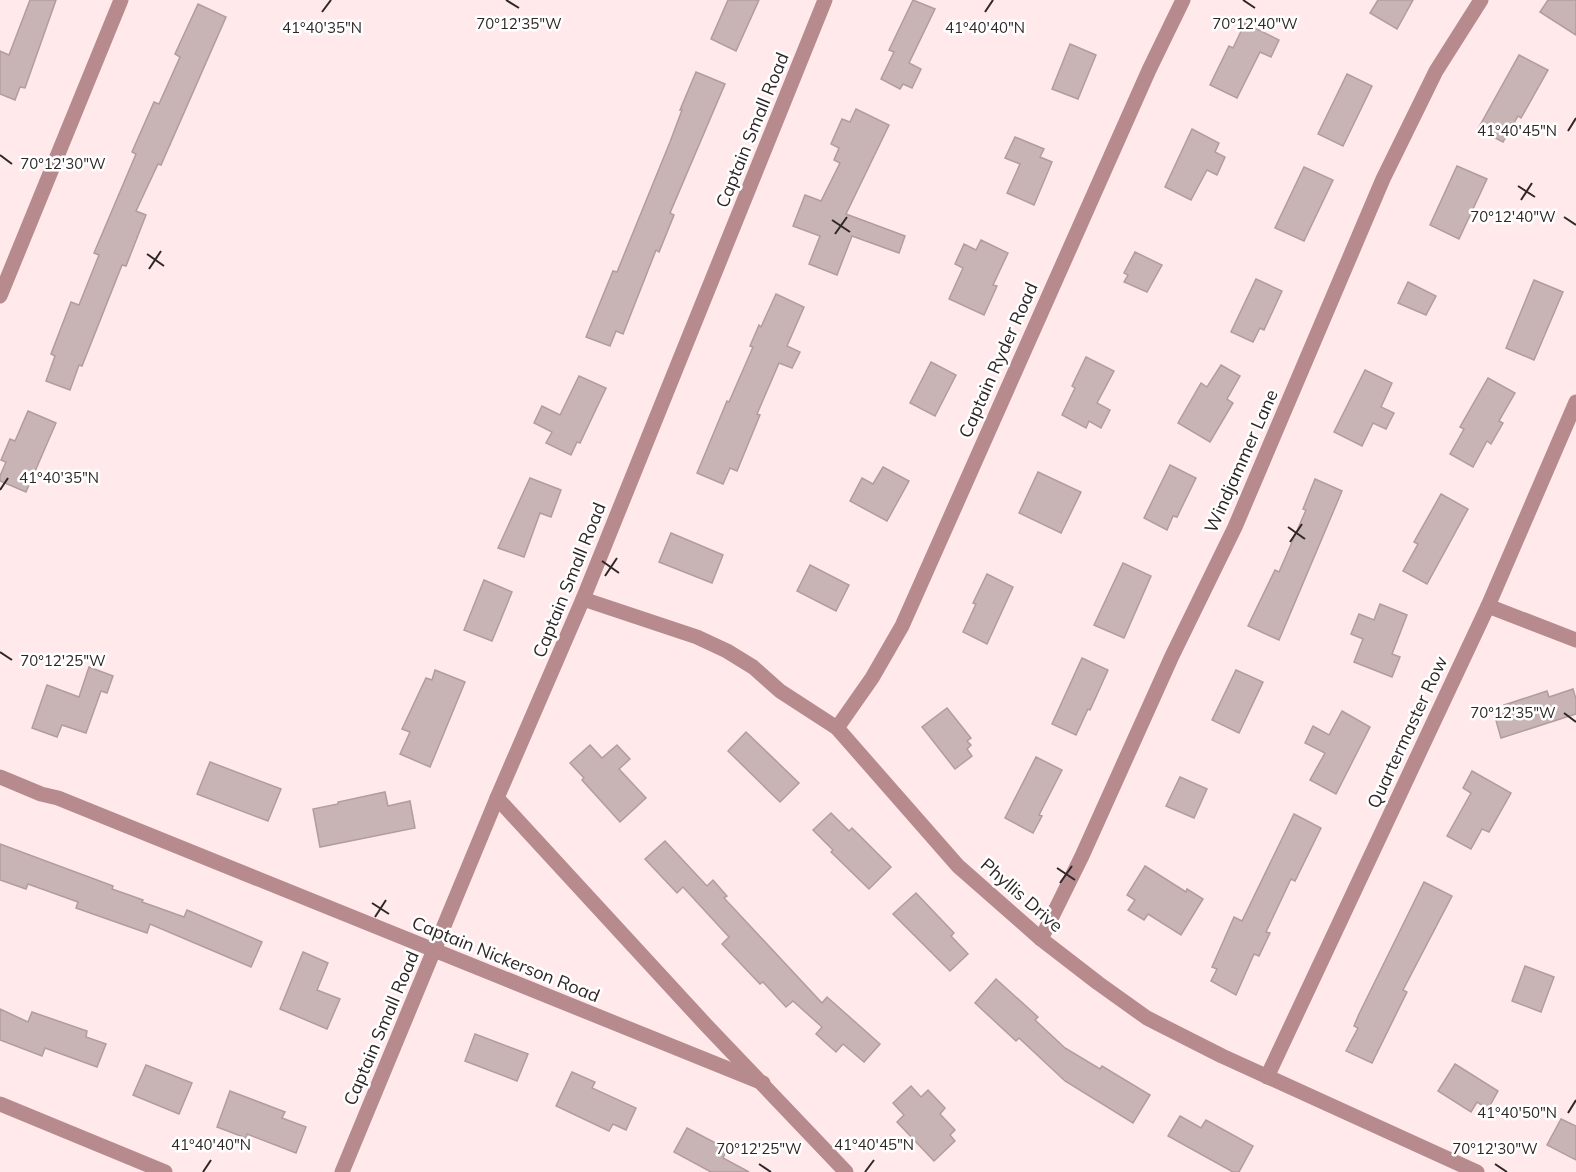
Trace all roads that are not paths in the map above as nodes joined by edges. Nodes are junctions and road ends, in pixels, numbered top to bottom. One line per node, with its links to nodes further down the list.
1 (121, 0): 5 (street)
2 (825, 0): 7 (street, Captain Small Road)
3 (1183, 0): 10 (street, Captain Ryder Road)
4 (1481, 0): 13 (street, Windjammer Lane)
5 (0, 296)
6 (1576, 402): 8 (street, Quartermaster Row)
7 (583, 599): 10 (street, Phyllis Drive); 12 (street, Captain Small Road)
8 (1488, 606): 9 (street); 15 (street, Quartermaster Row)
9 (1576, 640)
10 (837, 728): 13 (street, Phyllis Drive)
11 (0, 777): 14 (street, Captain Nickerson Road)
12 (497, 798): 14 (street, Captain Small Road); 16 (street, Captain Nickerson Road)
13 (1041, 939): 15 (street, Phyllis Drive)
14 (434, 951): 16 (street, Captain Nickerson Road); 19 (street, Captain Small Road)
15 (1267, 1077): 21 (street, Phyllis Drive)
16 (763, 1083): 20 (street, Captain Nickerson Road)
17 (0, 1104): 18 (street)
18 (165, 1172)
19 (342, 1172)
20 (846, 1172)
21 (1477, 1172)

